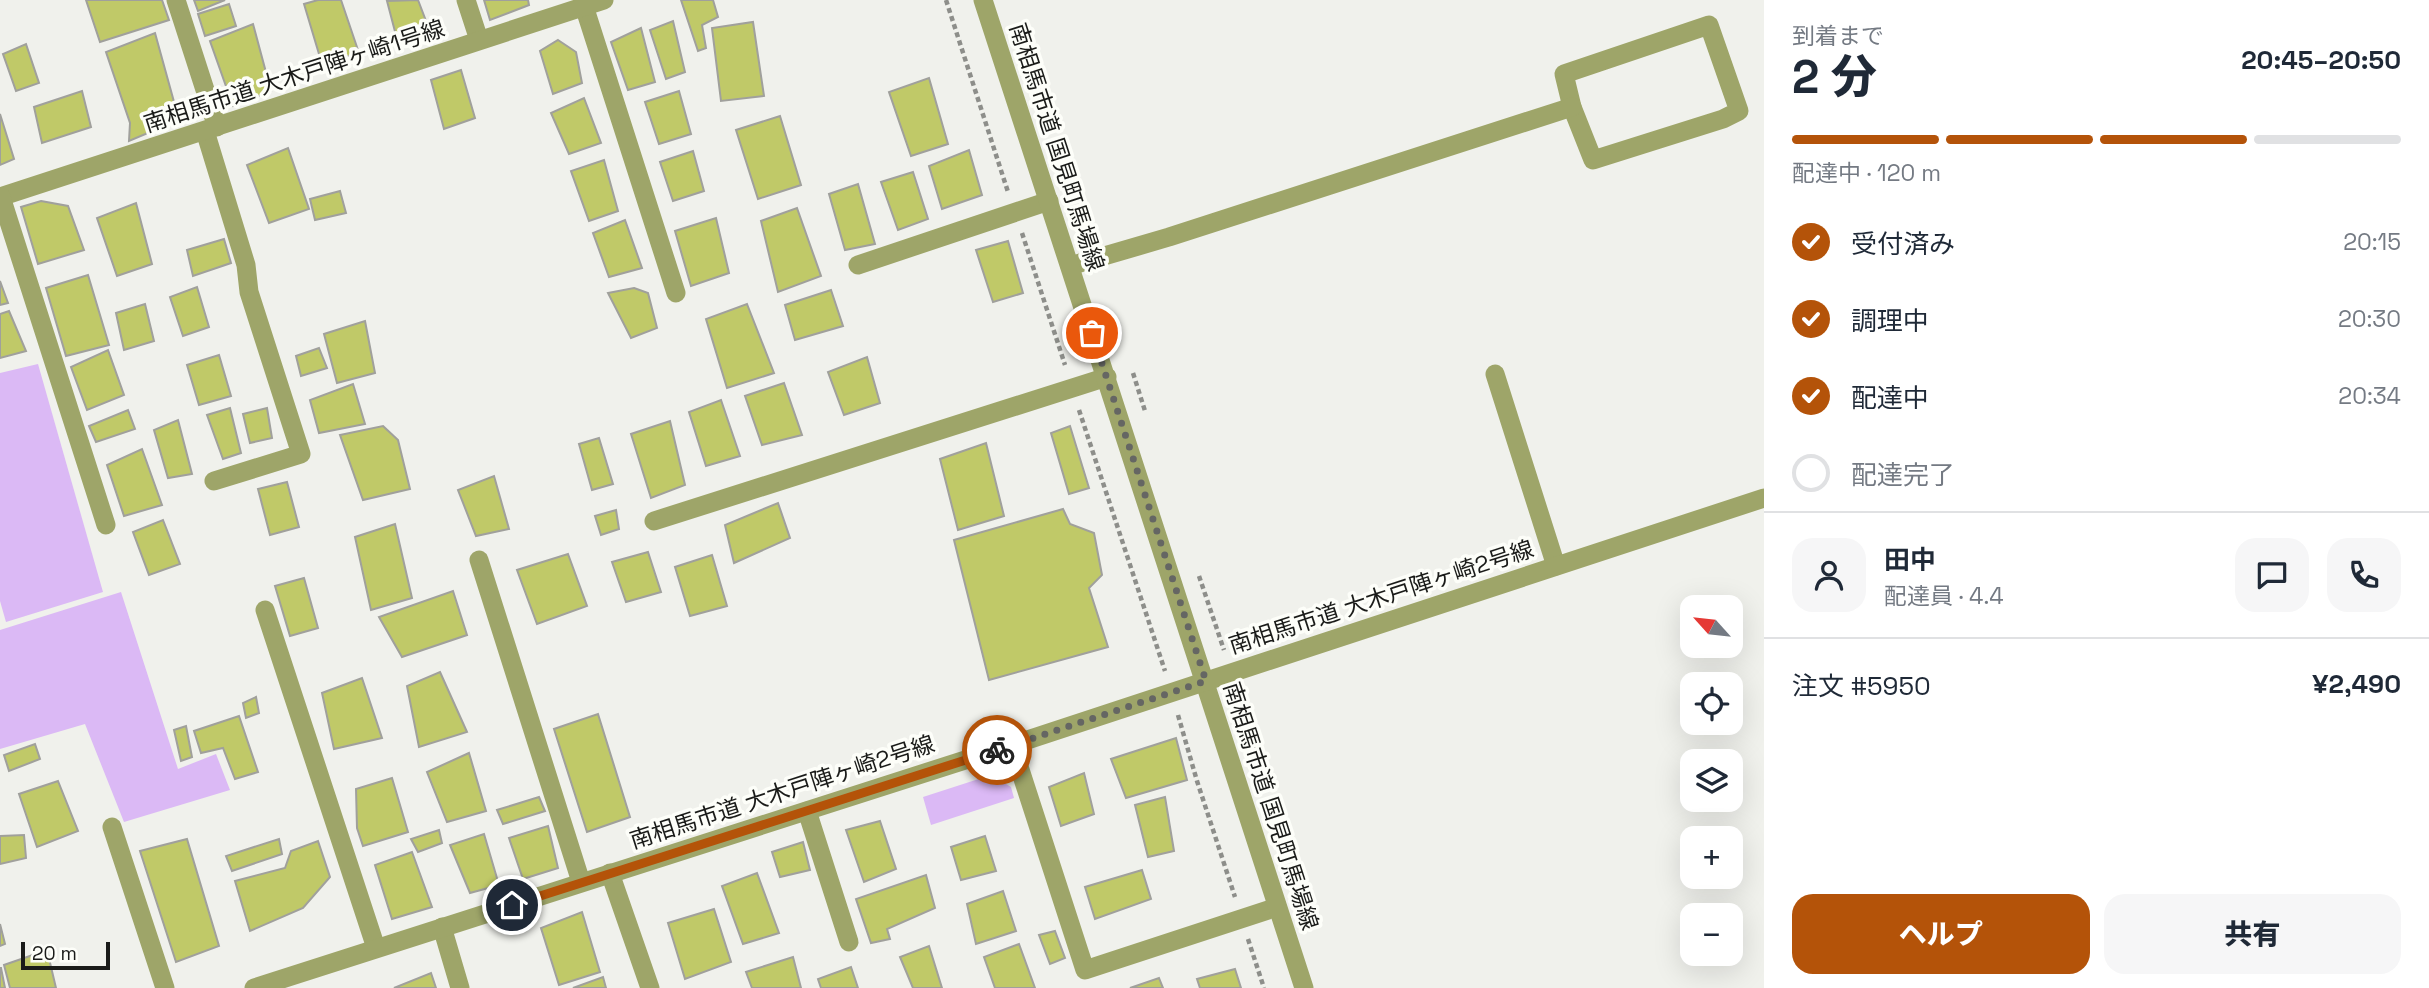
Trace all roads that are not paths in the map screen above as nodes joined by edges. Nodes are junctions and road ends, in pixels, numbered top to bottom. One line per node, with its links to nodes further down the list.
1 (176, 0): 8 (street)
2 (466, 0): 6 (street)
3 (604, 0): 5 (street, 南相馬市道 大木戸陣ヶ崎1号線)
4 (983, 0): 10 (street, 南相馬市道 国見町馬場線)
5 (584, 6): 6 (street, 南相馬市道 大木戸陣ヶ崎1号線); 13 (street)
6 (479, 40): 8 (street, 南相馬市道 大木戸陣ヶ崎1号線)
7 (1572, 107): 7 (street); 12 (street)
8 (211, 129): 9 (street, 南相馬市道 大木戸陣ヶ崎1号線); 16 (street)
9 (0, 197): 19 (street)
10 (1049, 201): 11 (street); 12 (street, 南相馬市道 国見町馬場線)
11 (858, 265)
12 (1070, 266): 15 (street, 南相馬市道 国見町馬場線)
13 (676, 293)
14 (1495, 374): 21 (street)
15 (1107, 377): 18 (street); 23 (street, 南相馬市道 国見町馬場線)
16 (214, 481)
17 (1764, 498): 21 (street, 南相馬市道 大木戸陣ヶ崎2号線)
18 (654, 521)
19 (106, 525)
20 (479, 559): 28 (street)
21 (1556, 566): 23 (street, 南相馬市道 大木戸陣ヶ崎2号線)
22 (265, 610): 32 (street)
23 (1206, 681): 24 (street, 南相馬市道 大木戸陣ヶ崎2号線); 29 (street, 南相馬市道 国見町馬場線)
24 (1012, 745): 25 (street, 南相馬市道 大木戸陣ヶ崎2号線); 29 (street)
25 (807, 811): 27 (street, 南相馬市道 大木戸陣ヶ崎2号線); 31 (street)
26 (112, 827): 33 (street)
27 (610, 873): 28 (street, 南相馬市道 大木戸陣ヶ崎2号線); 36 (street)
28 (581, 883): 30 (street, 南相馬市道 大木戸陣ヶ崎2号線)
29 (1277, 906): 37 (street, 南相馬市道 国見町馬場線)
30 (442, 927): 32 (street, 南相馬市道 大木戸陣ヶ崎2号線); 35 (street)
31 (849, 942)
32 (376, 948): 34 (street, 南相馬市道 大木戸陣ヶ崎2号線)
33 (165, 988)
34 (254, 988)
35 (460, 988)
36 (650, 988)
37 (1304, 988)

